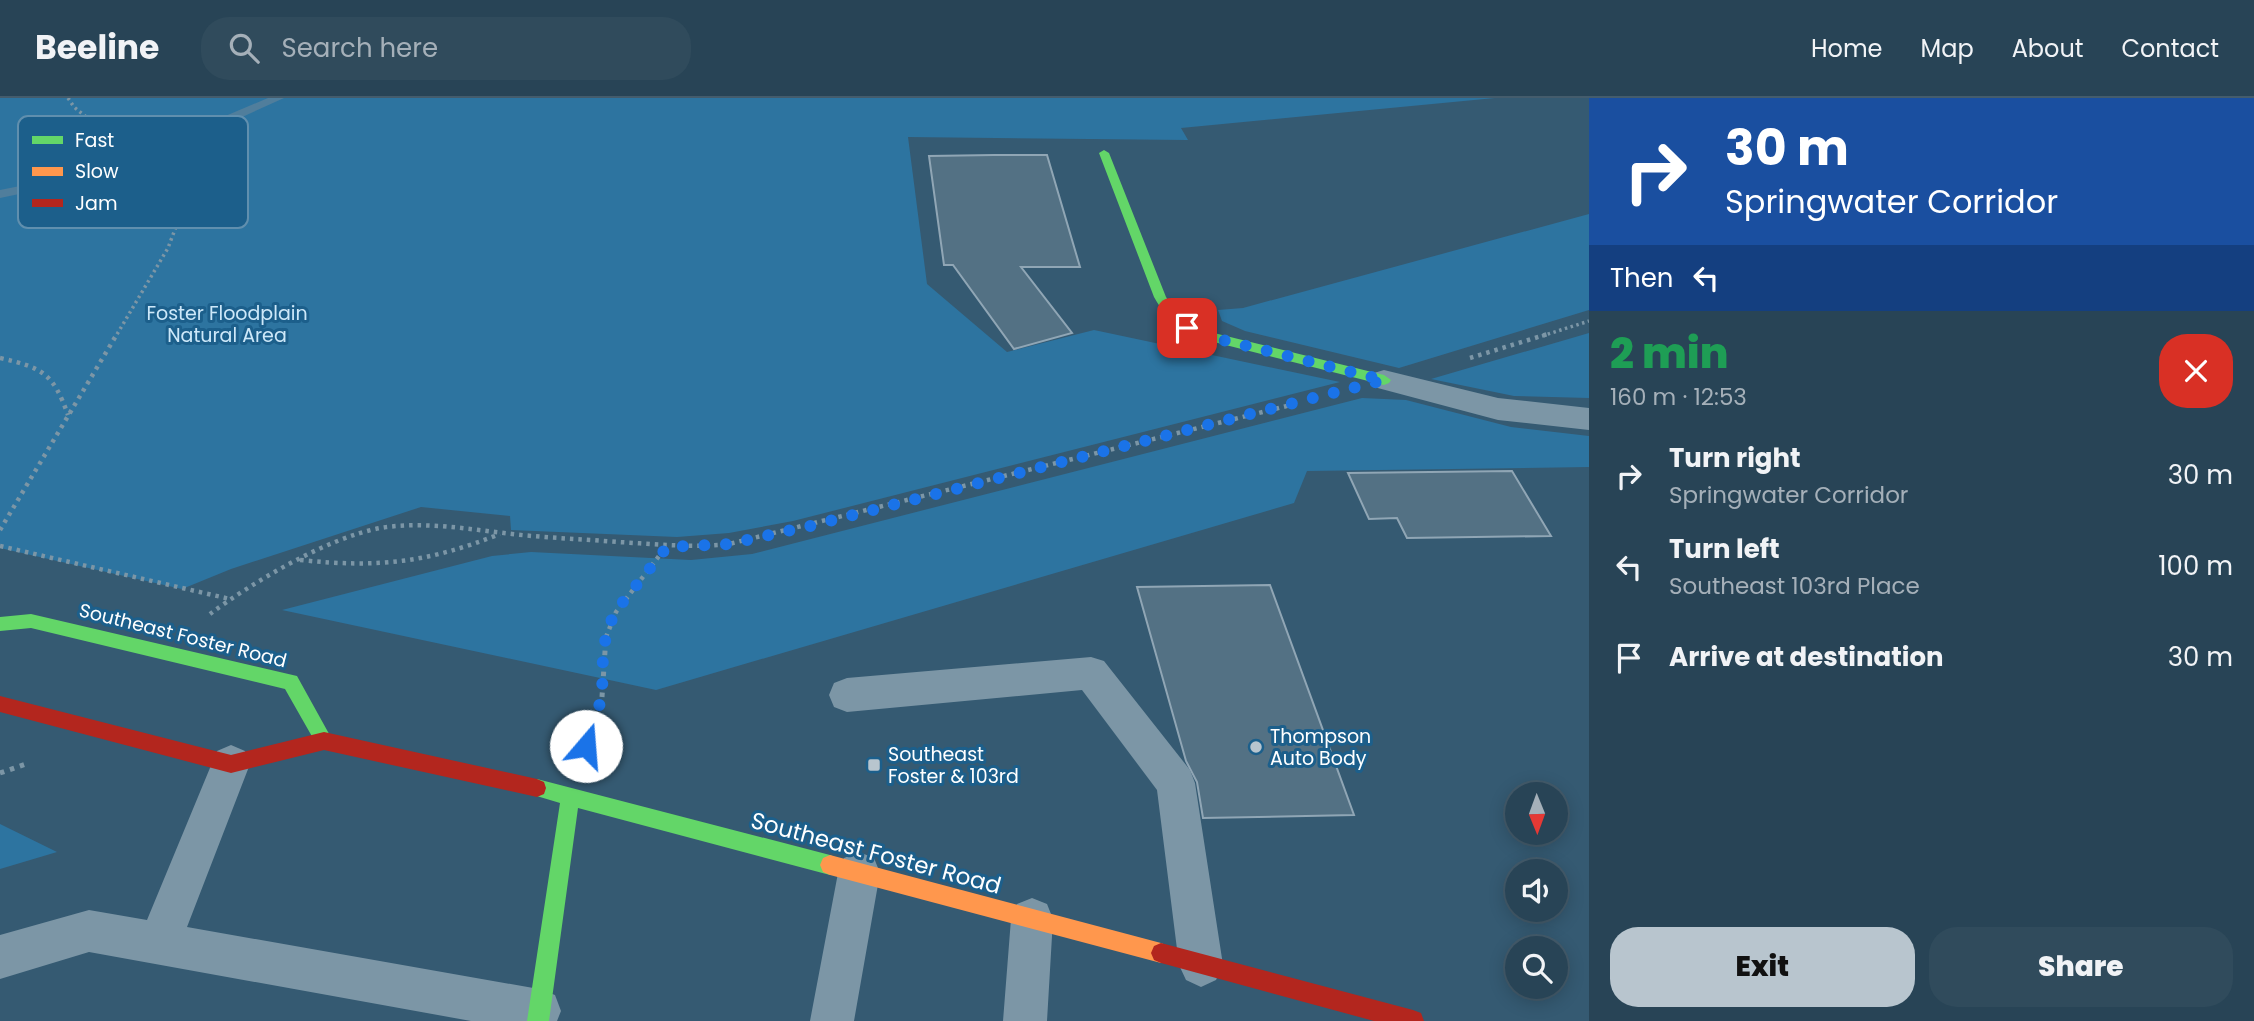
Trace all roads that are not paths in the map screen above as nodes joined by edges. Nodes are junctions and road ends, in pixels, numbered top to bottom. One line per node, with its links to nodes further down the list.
1 (1104, 153): 2 (main road)
2 (1384, 380): 3 (lane)
3 (1589, 419)
4 (0, 625): 7 (main road, Southeast Foster Road)
5 (847, 695): 14 (lane)
6 (0, 704): 8 (main road, Southeast Foster Road)
7 (324, 741): 8 (main road, Southeast Foster Road); 9 (main road, Southeast Foster Road)
8 (231, 764): 12 (lane)
9 (571, 795): 10 (main road, Southeast Foster Road); 15 (main road)
10 (859, 873): 11 (main road, Southeast Foster Road); 16 (lane)
11 (1032, 919): 14 (main road, Southeast Foster Road); 17 (lane)
12 (159, 944): 13 (lane); 15 (lane)
13 (0, 957)
14 (1201, 965): 18 (main road, Southeast Foster Road)
15 (538, 1016)
16 (832, 1021)
17 (1025, 1021)
18 (1413, 1021)

